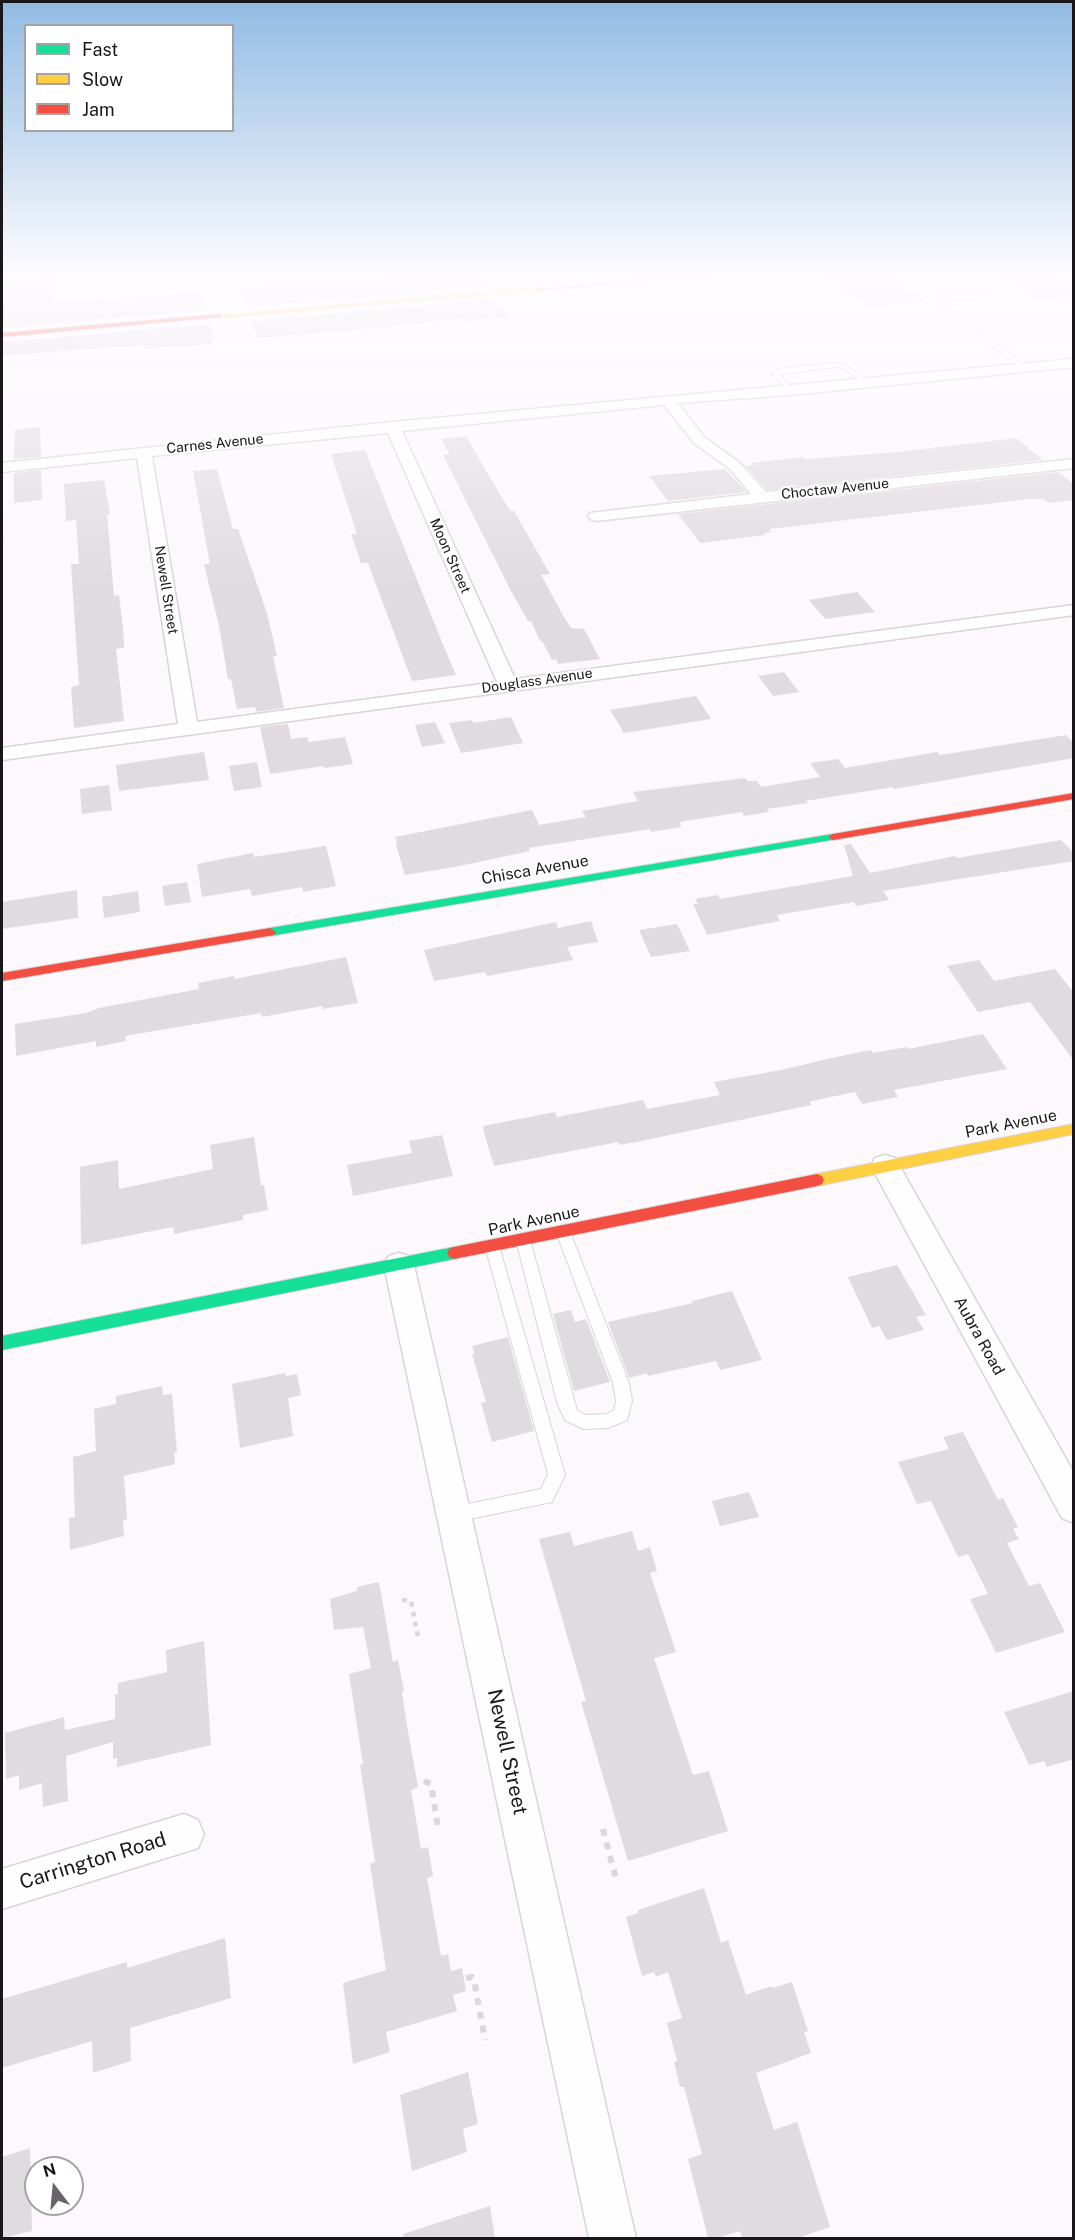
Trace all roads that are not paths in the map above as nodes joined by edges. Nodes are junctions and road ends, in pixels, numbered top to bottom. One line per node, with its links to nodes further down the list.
1 (779, 378): 5 (lane)
2 (860, 378): 4 (lane)
3 (925, 378): 4 (street, Carnes Avenue)
4 (868, 383): 5 (street, Carnes Avenue)
5 (790, 391): 6 (street, Carnes Avenue)
6 (668, 400): 7 (street, Carnes Avenue); 11 (street)
7 (392, 426): 8 (street, Carnes Avenue); 14 (street, Moon Street)
8 (144, 452): 10 (street, Carnes Avenue); 15 (street, Newell Street)
9 (1074, 464): 11 (street, Choctaw Avenue)
10 (2, 467)
11 (762, 497): 12 (street, Choctaw Avenue)
12 (596, 516)
13 (1074, 610): 14 (street, Douglass Avenue)
14 (508, 685): 15 (street, Douglass Avenue)
15 (189, 728): 16 (street, Douglass Avenue)
16 (2, 754)
17 (1074, 796): 18 (street, Chisca Avenue)
18 (2, 977)
19 (1074, 1129): 20 (street, Park Avenue)
20 (885, 1166): 21 (street, Park Avenue); 26 (street, Aubra Road)
21 (563, 1232): 22 (street, Park Avenue); 22 (lane)
22 (523, 1240): 23 (street, Park Avenue)
23 (492, 1246): 24 (street, Park Avenue); 27 (lane)
24 (399, 1265): 25 (street, Park Avenue); 27 (street, Newell Street)
25 (2, 1343)
26 (1074, 1507)
27 (455, 1514): 30 (street, Newell Street)
28 (184, 1834): 29 (street, Carrington Road)
29 (2, 1889)
30 (613, 2238)

